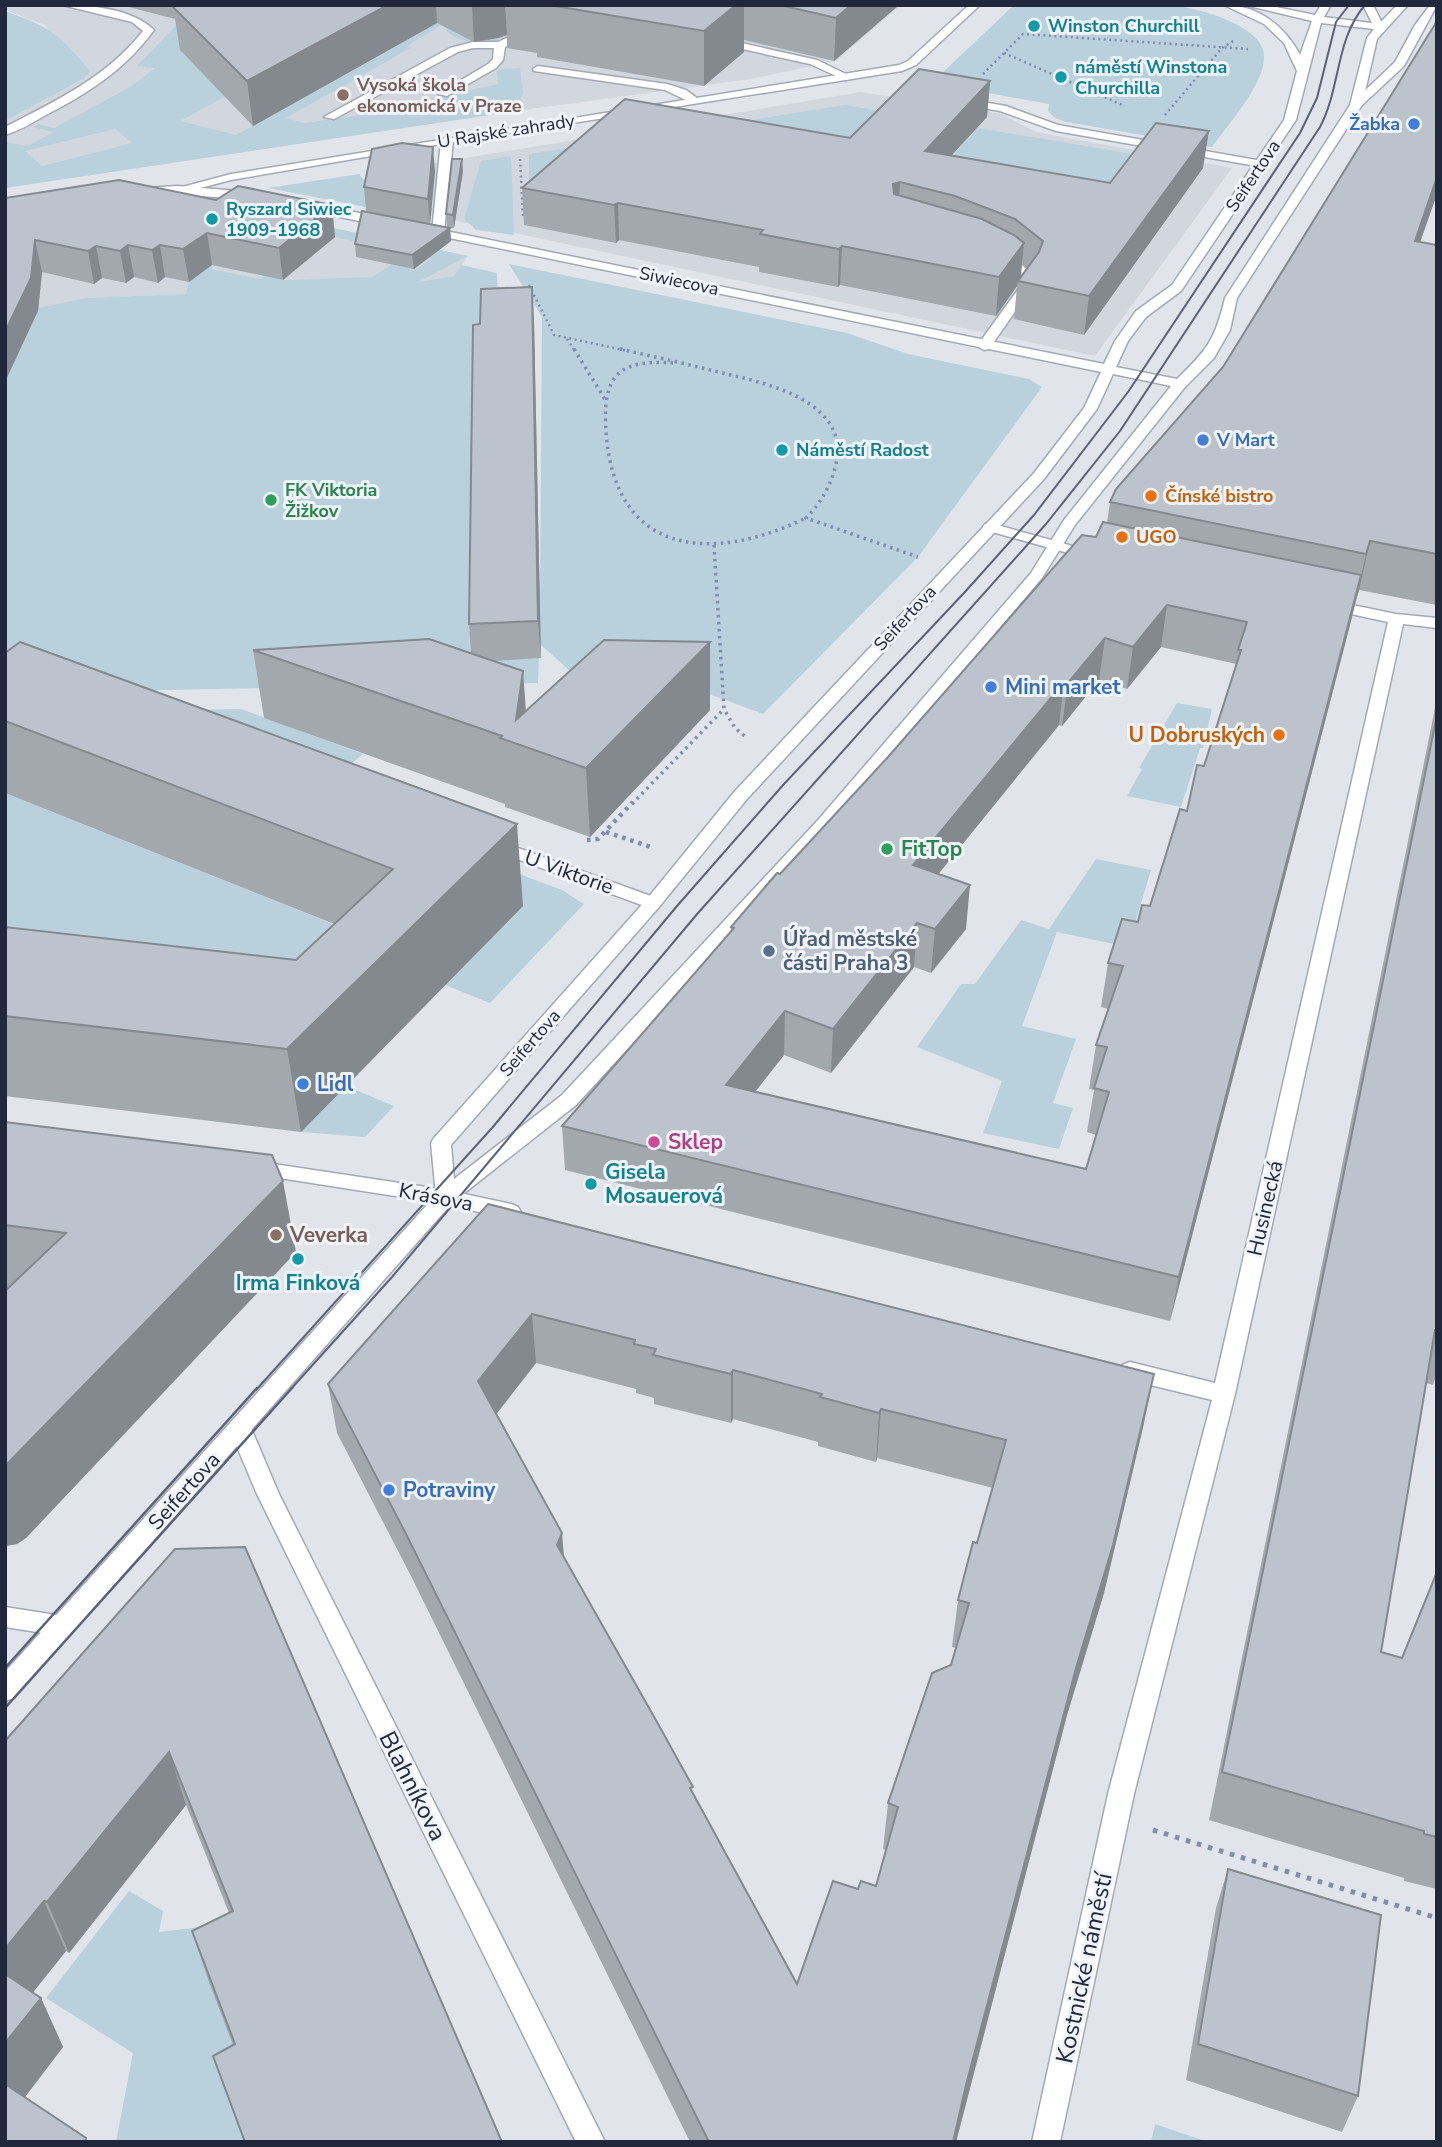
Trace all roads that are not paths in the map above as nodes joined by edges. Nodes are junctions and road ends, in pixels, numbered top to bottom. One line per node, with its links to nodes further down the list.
1 (67, 5): 24 (street)
2 (975, 5): 16 (street)
3 (1229, 5): 15 (street)
4 (1250, 5): 9 (street)
5 (1326, 5): 9 (street, Seifertova)
6 (1368, 5): 11 (street)
7 (1403, 5): 11 (street, Seifertova)
8 (1435, 5): 22 (street, Seifertova)
9 (1317, 19): 11 (street); 15 (street, Seifertova)
10 (541, 26): 13 (street)
11 (1380, 27): 22 (street, Seifertova)
12 (713, 40): 17 (street)
13 (500, 44): 19 (street); 23 (street)
14 (538, 69): 21 (street)
15 (1302, 71): 26 (street, Seifertova)
16 (883, 73): 17 (street, U Rajské zahrady); 18 (street)
17 (849, 79): 21 (street, U Rajské zahrady)
18 (904, 84)
19 (443, 94)
20 (947, 99): 26 (street)
21 (696, 101): 25 (street, U Rajské zahrady)
22 (1356, 105): 35 (street, Seifertova)
23 (330, 117)
24 (5, 132)
25 (447, 141): 27 (street, U Rajské zahrady); 31 (street)
26 (1262, 164): 34 (street, Seifertova)
27 (177, 190): 28 (street, U Rajské zahrady); 29 (street)
28 (130, 192)
29 (259, 197)
30 (298, 205): 31 (street, Siwiecova)
31 (438, 232): 33 (street, Siwiecova)
32 (983, 253): 33 (street)
33 (984, 346): 34 (street, Siwiecova)
34 (1110, 370): 35 (street, Siwiecova); 36 (street, Seifertova)
35 (1180, 384): 37 (street, Seifertova)
36 (990, 527): 37 (street); 43 (street, Seifertova)
37 (1055, 545): 38 (street); 45 (street, Seifertova)
38 (1112, 560)
39 (1315, 603): 40 (street)
40 (1396, 620): 41 (street); 48 (street, Husinecká)
41 (1437, 623)
42 (476, 838): 43 (street, U Viktorie)
43 (653, 903): 45 (street, Seifertova)
44 (240, 1166): 45 (street, Krásova)
45 (446, 1197): 46 (street, Krásova); 49 (street, Seifertova)
46 (526, 1216)
47 (1104, 1364): 48 (street)
48 (1224, 1394): 53 (street, Husinecká)
49 (240, 1428): 51 (street, Seifertova); 54 (street, Blahníkova)
50 (5, 1617): 51 (street)
51 (63, 1626): 52 (street, Seifertova)
52 (5, 1690)
53 (1119, 1807): 55 (street, Kostnické náměstí)
54 (591, 2142)
55 (1046, 2142)

